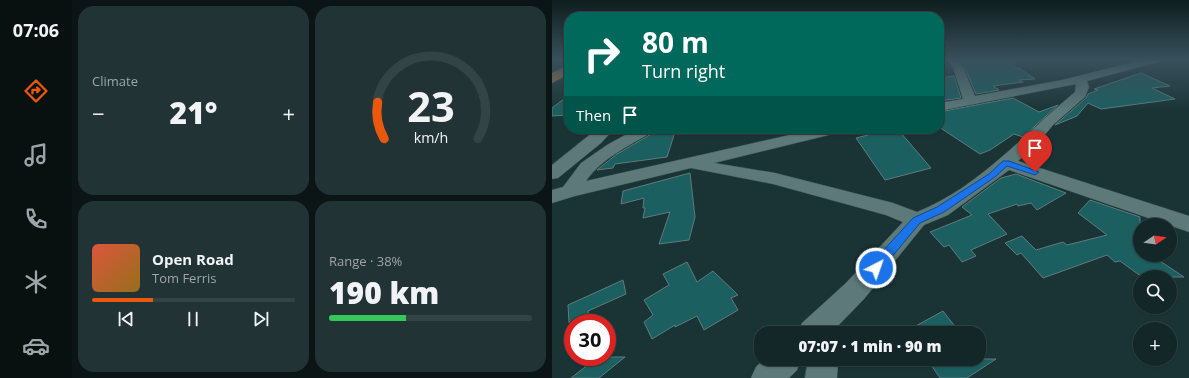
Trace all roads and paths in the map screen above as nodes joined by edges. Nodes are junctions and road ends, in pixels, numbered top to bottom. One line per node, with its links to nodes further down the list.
1 (961, 77): 4 (street)
2 (1092, 77): 3 (street)
3 (1081, 80): 4 (street); 9 (street)
4 (970, 101): 5 (street)
5 (944, 106)
6 (601, 134): 11 (street)
7 (638, 134): 12 (street)
8 (815, 134): 10 (street)
9 (1006, 163): 13 (street); 14 (street)
10 (690, 164): 12 (street); 13 (street)
11 (552, 174)
12 (561, 194)
13 (917, 220): 15 (street)
14 (1189, 224)
15 (824, 326)
16 (779, 366): 18 (street)
17 (822, 366): 19 (street)
18 (767, 378)
19 (821, 378)

